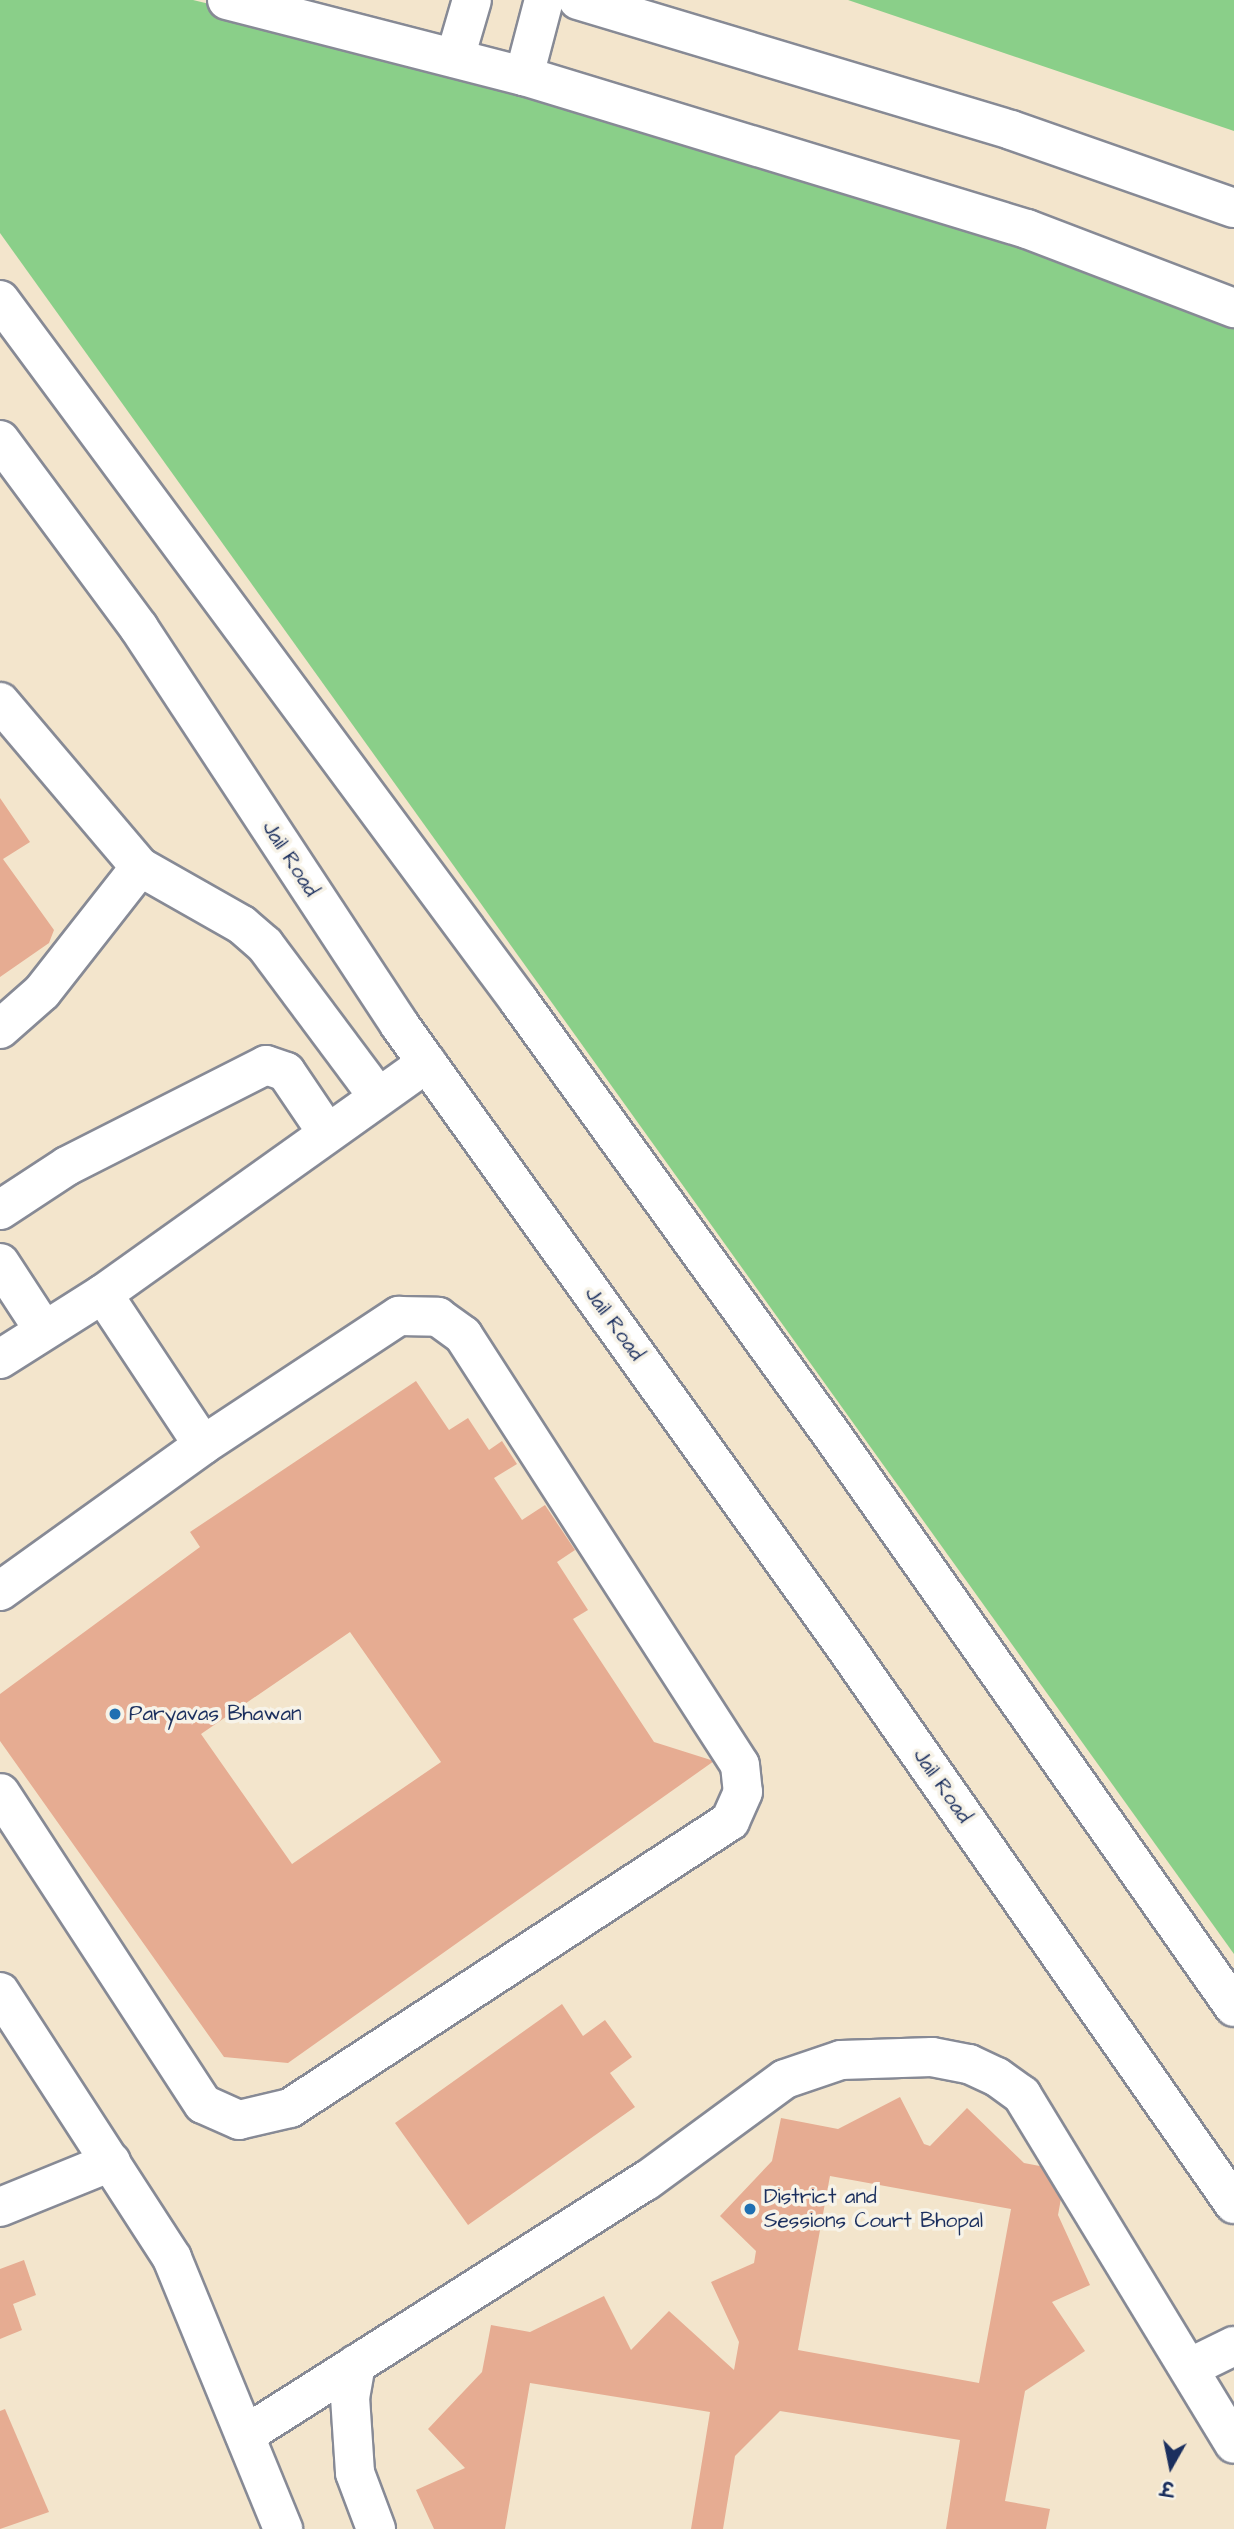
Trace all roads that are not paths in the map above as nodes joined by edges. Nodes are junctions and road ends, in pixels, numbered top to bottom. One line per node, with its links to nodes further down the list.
1 (226, 0): 5 (main road)
2 (472, 0): 5 (main road)
3 (544, 0): 6 (main road)
4 (579, 0): 7 (main road)
5 (455, 58): 6 (main road)
6 (524, 76): 9 (main road)
7 (1234, 208)
8 (0, 300): 26 (main road)
9 (1234, 307)
10 (0, 440): 14 (main road, Jail Road)
11 (0, 702): 12 (main road)
12 (140, 867): 13 (main road); 15 (main road)
13 (0, 1029)
14 (427, 1063): 15 (main road); 28 (main road, Jail Road)
15 (377, 1095): 16 (main road)
16 (326, 1131): 17 (main road); 19 (main road)
17 (0, 1210)
18 (0, 1263): 20 (main road)
19 (103, 1294): 20 (main road); 22 (main road)
20 (43, 1329): 21 (main road)
21 (0, 1359)
22 (203, 1445): 23 (main road); 24 (main road)
23 (0, 1591)
24 (0, 1793)
25 (0, 1992): 27 (main road)
26 (1234, 2007)
27 (111, 2162): 29 (main road); 33 (main road)
28 (1234, 2204)
29 (0, 2207)
30 (1234, 2346): 32 (main road)
31 (356, 2364): 32 (main road); 33 (main road); 36 (main road)
32 (1189, 2368): 34 (main road)
33 (245, 2435): 35 (main road)
34 (1234, 2444)
35 (283, 2529)
36 (376, 2529)

